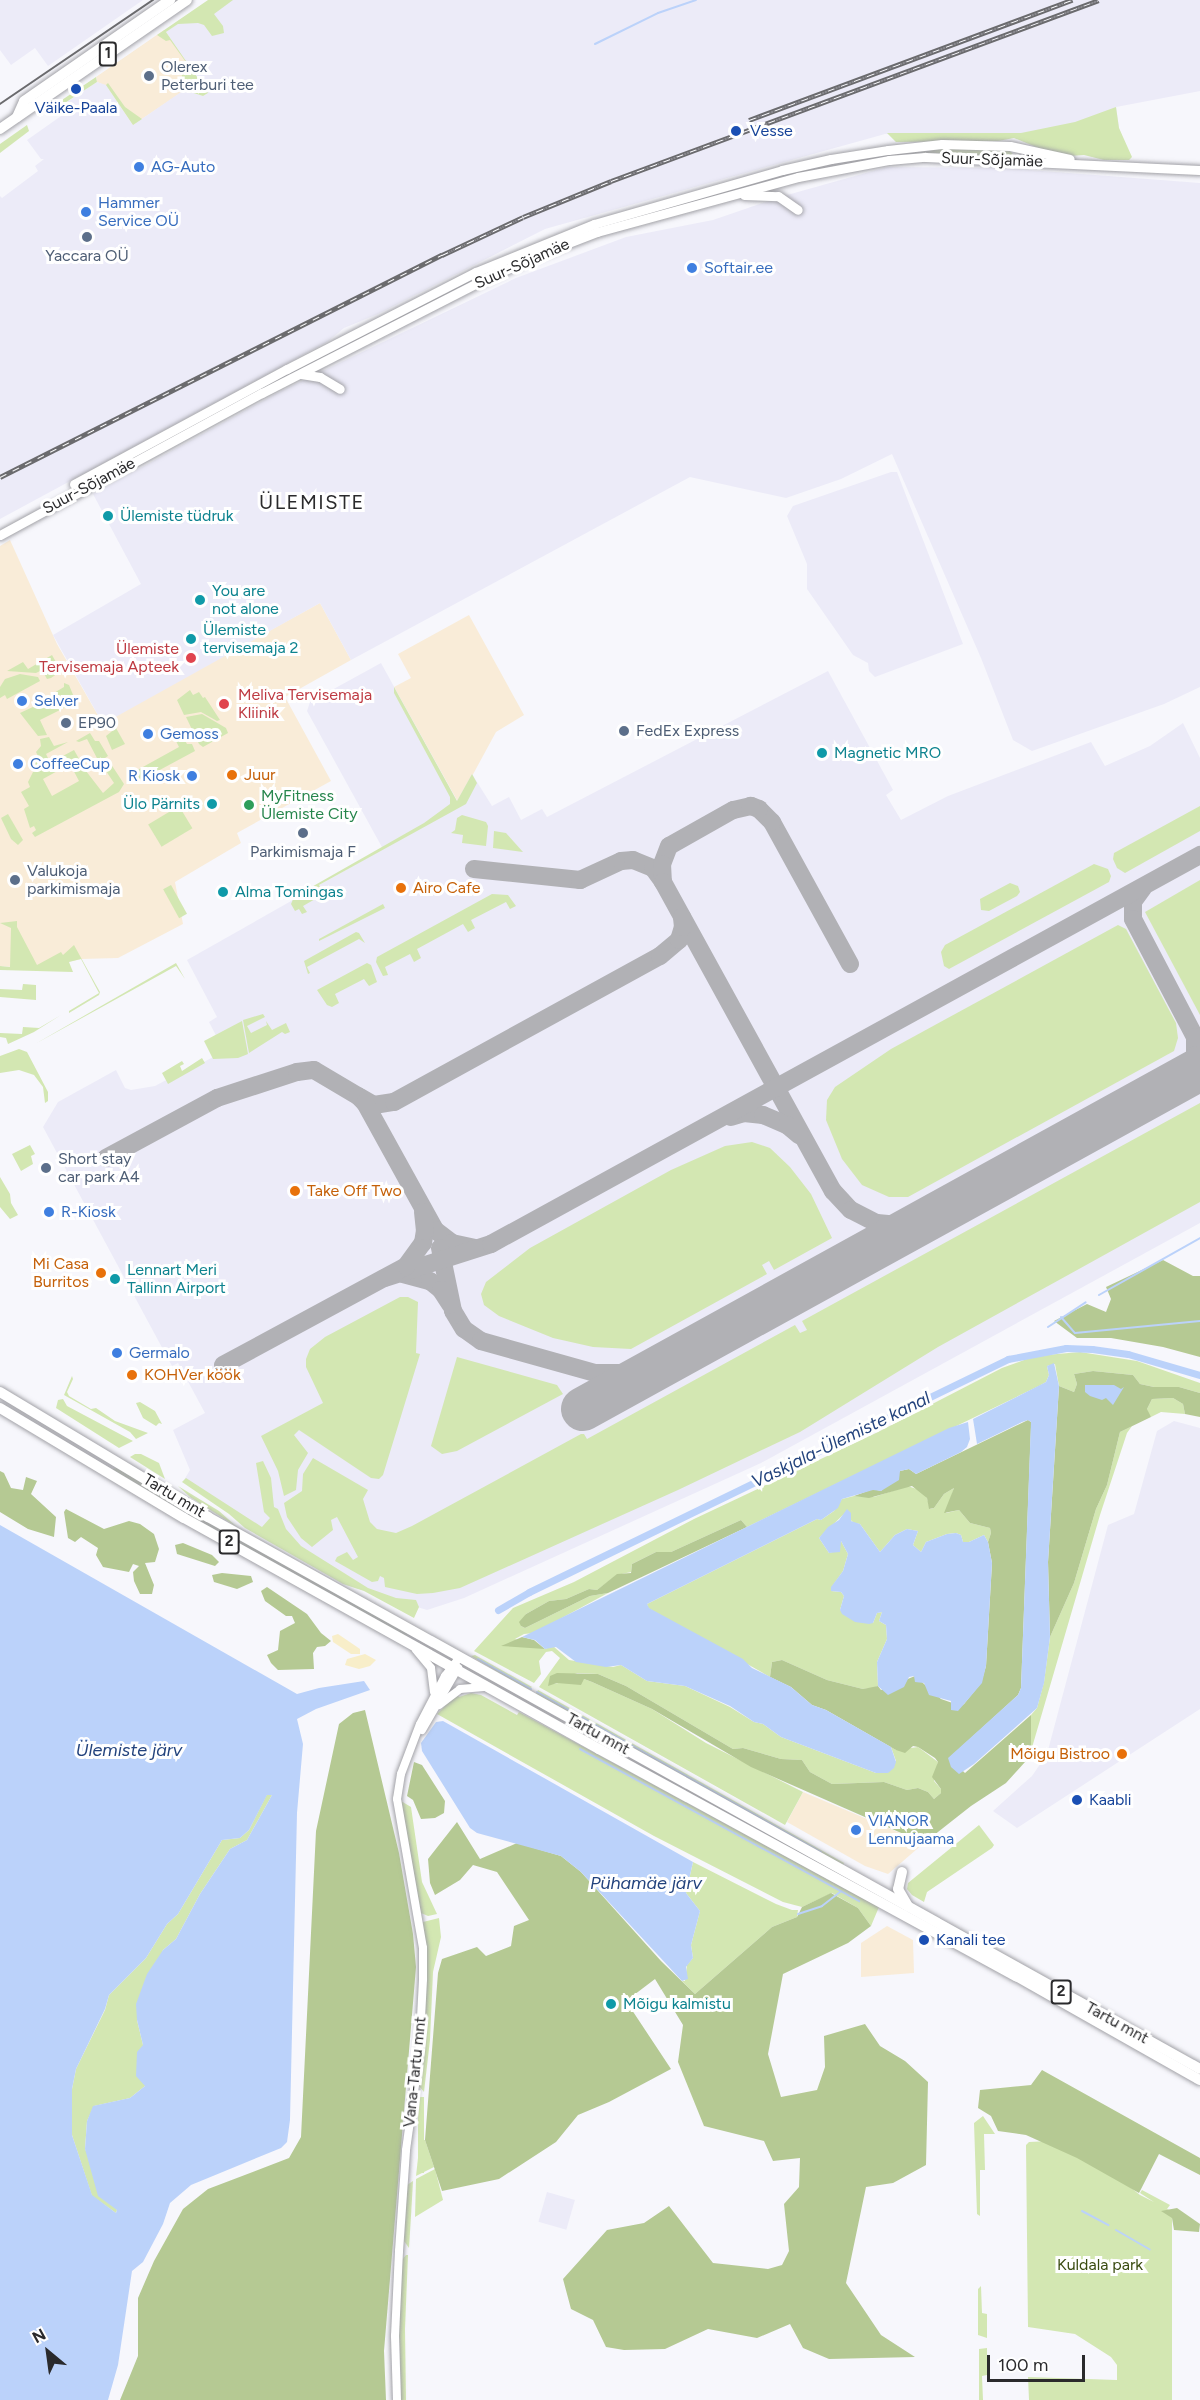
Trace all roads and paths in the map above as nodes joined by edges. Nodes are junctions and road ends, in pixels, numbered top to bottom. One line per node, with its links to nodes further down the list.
1 (170, 0): 3 (highway, 1)
2 (187, 0): 3 (highway, 1)
3 (17, 117): 4 (highway, 1)
4 (0, 129)
5 (1020, 148): 6 (main road); 7 (main road, Suur-Sõjamäe); 13 (main road, Suur-Sõjamäe)
6 (1020, 161): 7 (main road, Suur-Sõjamäe); 9 (main road, Suur-Sõjamäe)
7 (1093, 163): 8 (main road, Suur-Sõjamäe)
8 (1200, 170)
9 (732, 195): 10 (main road); 11 (main road, Suur-Sõjamäe)
10 (798, 210)
11 (299, 374): 12 (main road); 13 (main road, Suur-Sõjamäe)
12 (340, 389)
13 (76, 488): 14 (main road, Suur-Sõjamäe)
14 (0, 535)
15 (0, 1392): 18 (highway, Tartu mnt / 2)
16 (0, 1408): 17 (highway, Tartu mnt / 2)
17 (407, 1641): 19 (highway, Tartu mnt / 2); 21 (street)
18 (460, 1658): 19 (street); 25 (highway, Tartu mnt / 2)
19 (454, 1668): 20 (highway, Tartu mnt / 2); 21 (street, Vana-Tartu mnt); 22 (street, Vana-Tartu mnt)
20 (489, 1687): 22 (street); 27 (highway, Tartu mnt / 2)
21 (434, 1696): 23 (street, Vana-Tartu mnt)
22 (436, 1708): 23 (street, Vana-Tartu mnt)
23 (411, 1749): 28 (street, Vana-Tartu mnt)
24 (902, 1872): 25 (highway)
25 (910, 1908): 26 (highway, Tartu mnt / 2)
26 (1200, 2069)
27 (1200, 2080)
28 (397, 2400)

